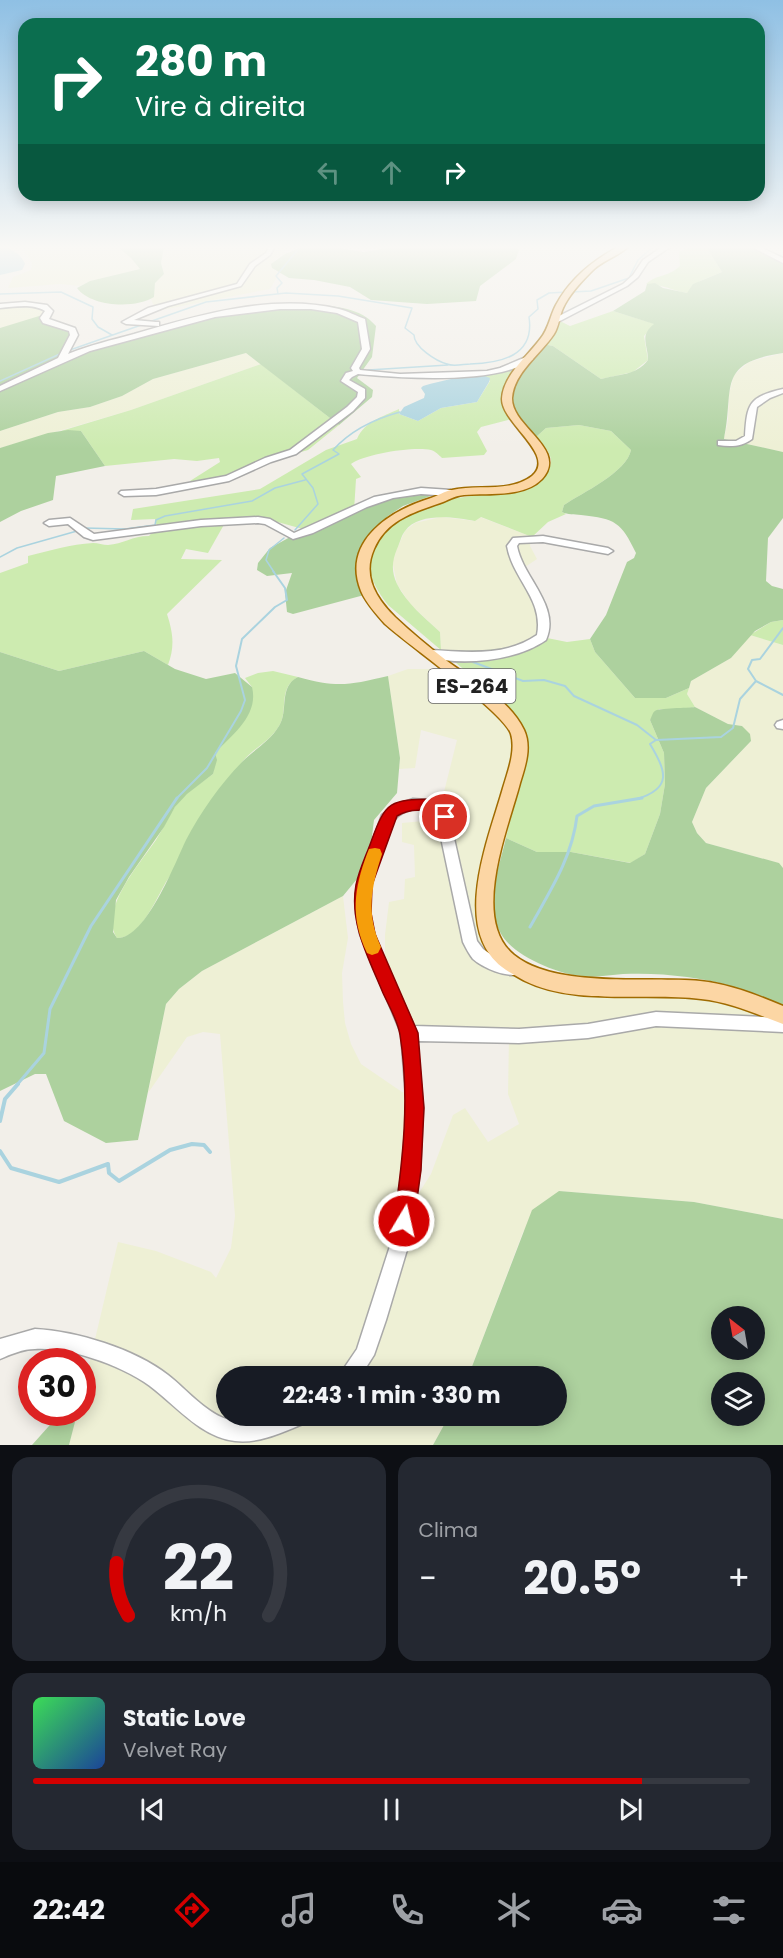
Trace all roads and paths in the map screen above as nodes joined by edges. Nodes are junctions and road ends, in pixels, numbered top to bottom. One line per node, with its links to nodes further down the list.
1 (46, 314): 9 (street)
2 (141, 314): 7 (street)
3 (226, 314): 7 (street)
4 (346, 314): 11 (street)
5 (558, 314): 8 (main road, ES-264)
6 (566, 314): 8 (street)
7 (188, 320): 9 (street)
8 (555, 320): 10 (main road, ES-264)
9 (64, 355): 12 (street)
10 (529, 359): 11 (street); 16 (main road, ES-264)
11 (357, 372): 15 (street)
12 (0, 389)
13 (783, 391): 14 (street)
14 (721, 443)
15 (124, 493)
16 (451, 493): 17 (street); 19 (main road, ES-264)
17 (50, 524)
18 (608, 551): 19 (street)
19 (432, 654): 20 (main road, ES-264)
20 (524, 972): 21 (main road, ES-264); 23 (street)
21 (783, 1015)
22 (783, 1025): 23 (street)
23 (409, 1033): 25 (street)
24 (0, 1348): 26 (street)
25 (356, 1366)
26 (216, 1424)
27 (220, 1426): 28 (street)
28 (269, 1426)

